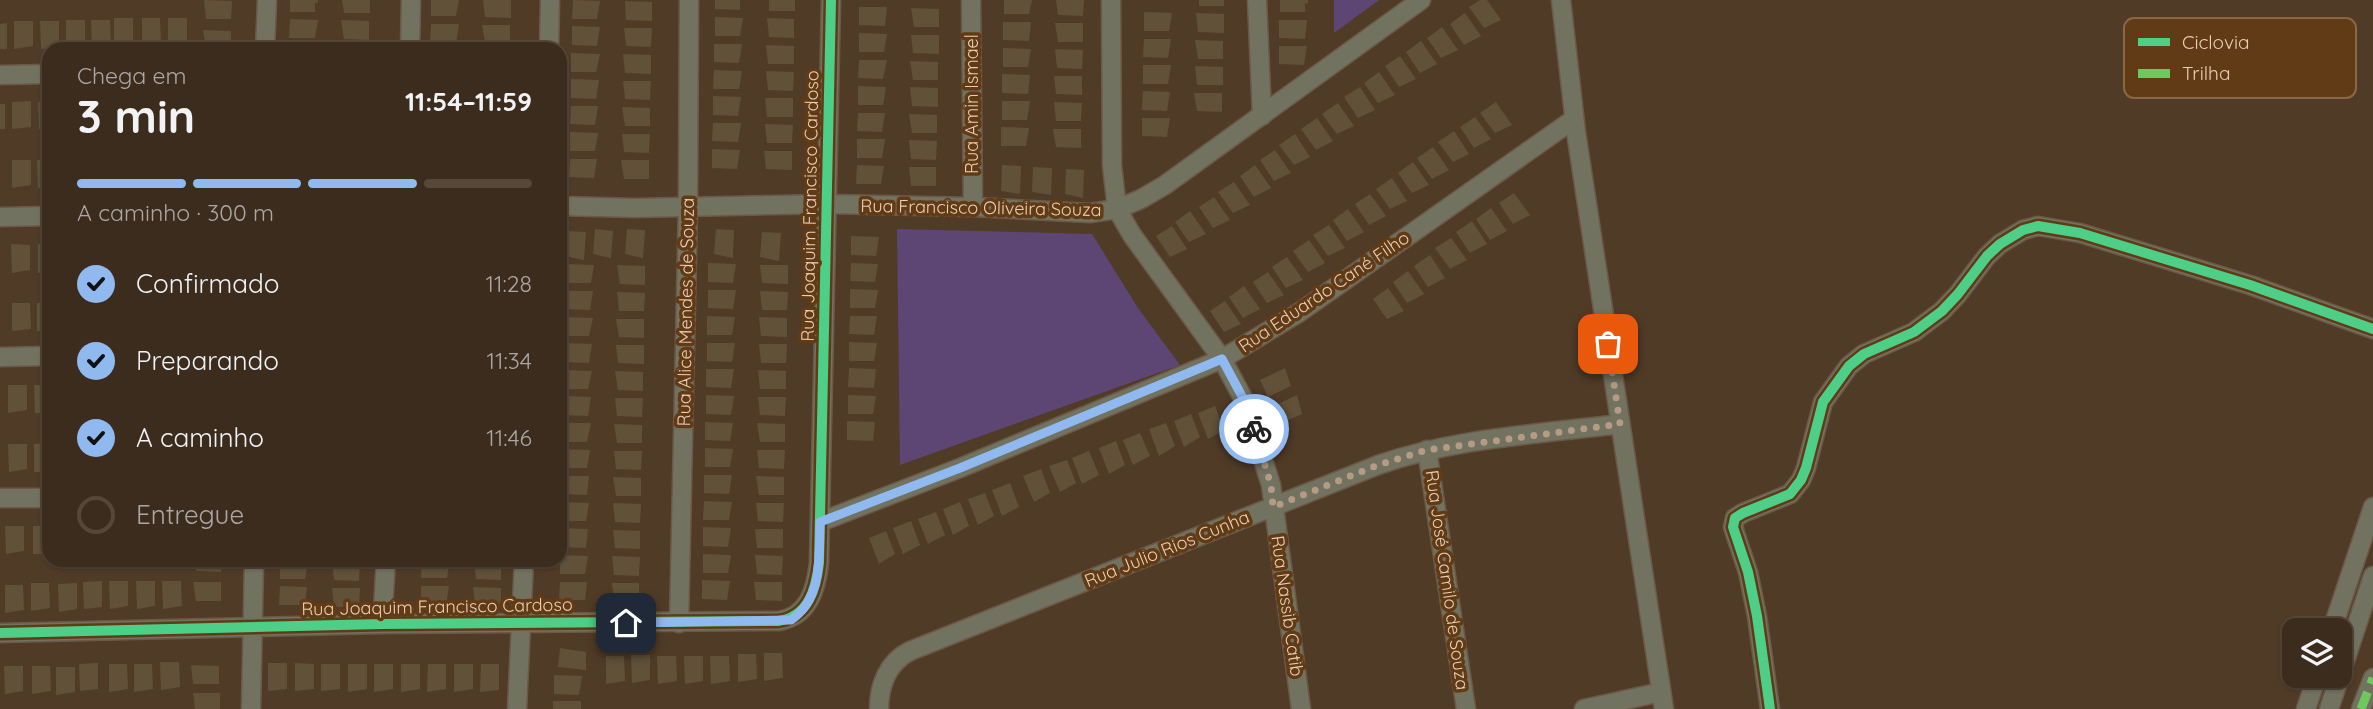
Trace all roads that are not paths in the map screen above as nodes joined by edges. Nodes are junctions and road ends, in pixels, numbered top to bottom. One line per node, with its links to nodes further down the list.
1 (267, 0): 11 (street)
2 (411, 0): 12 (street)
3 (550, 0): 13 (street)
4 (689, 0): 20 (street, Rua Alice Mendes de Souza)
5 (831, 0): 18 (street, Rua Joaquim Francisco Cardoso)
6 (971, 0): 21 (street, Rua Amin Ismael)
7 (1111, 0): 22 (street, Rua Nassib Catib)
8 (1257, 0): 16 (street)
9 (1421, 0): 16 (street, Rua Francisco Oliveira Souza)
10 (1560, 0): 17 (street)
11 (265, 42)
12 (410, 42)
13 (549, 42)
14 (42, 74): 15 (street)
15 (0, 75)
16 (1262, 116): 22 (street, Rua Francisco Oliveira Souza)
17 (1574, 119): 28 (street, Rua Eduardo Cané Filho); 29 (street)
18 (828, 204): 20 (street, Rua Francisco Oliveira Souza); 21 (street, Rua Francisco Oliveira Souza); 35 (street, Rua Joaquim Francisco Cardoso)
19 (567, 206): 20 (street, Rua Francisco Oliveira Souza)
20 (688, 206): 43 (street, Rua Alice Mendes de Souza)
21 (973, 207): 22 (street, Rua Francisco Oliveira Souza)
22 (1117, 209): 28 (street, Rua Nassib Catib)
23 (42, 216): 24 (street)
24 (0, 217)
25 (2373, 329): 56 (street)
26 (42, 356): 27 (street)
27 (0, 357)
28 (1222, 359): 33 (street, Rua Nassib Catib); 35 (street, Rua Eduardo Cané Filho)
29 (1620, 424): 30 (street, Rua Julio Rios Cunha); 49 (street)
30 (1427, 450): 33 (street, Rua Julio Rios Cunha); 54 (street, Rua José Camilo de Souza)
31 (0, 498): 32 (street)
32 (42, 498)
33 (1273, 507): 52 (street, Rua Julio Rios Cunha); 53 (street, Rua Nassib Catib)
34 (2373, 507): 36 (street)
35 (820, 522): 43 (street, Rua Joaquim Francisco Cardoso)
36 (2370, 529): 41 (street)
37 (254, 567): 45 (street)
38 (386, 567): 44 (street)
39 (524, 567): 42 (street)
40 (2373, 576): 58 (street)
41 (2337, 618)
42 (521, 622): 43 (street, Rua Joaquim Francisco Cardoso); 44 (street, Rua Joaquim Francisco Cardoso); 51 (street)
43 (678, 623)
44 (383, 624): 45 (street, Rua Joaquim Francisco Cardoso)
45 (252, 627): 46 (street, Rua Joaquim Francisco Cardoso); 50 (street)
46 (0, 632)
47 (2373, 678): 59 (street)
48 (2313, 688): 57 (street)
49 (1663, 700): 55 (street)
50 (251, 709)
51 (517, 709)
52 (879, 709)
53 (1301, 709)
54 (1466, 709)
55 (1584, 709)
56 (1770, 709)
57 (2306, 709)
58 (2329, 709)
59 (2361, 709)

